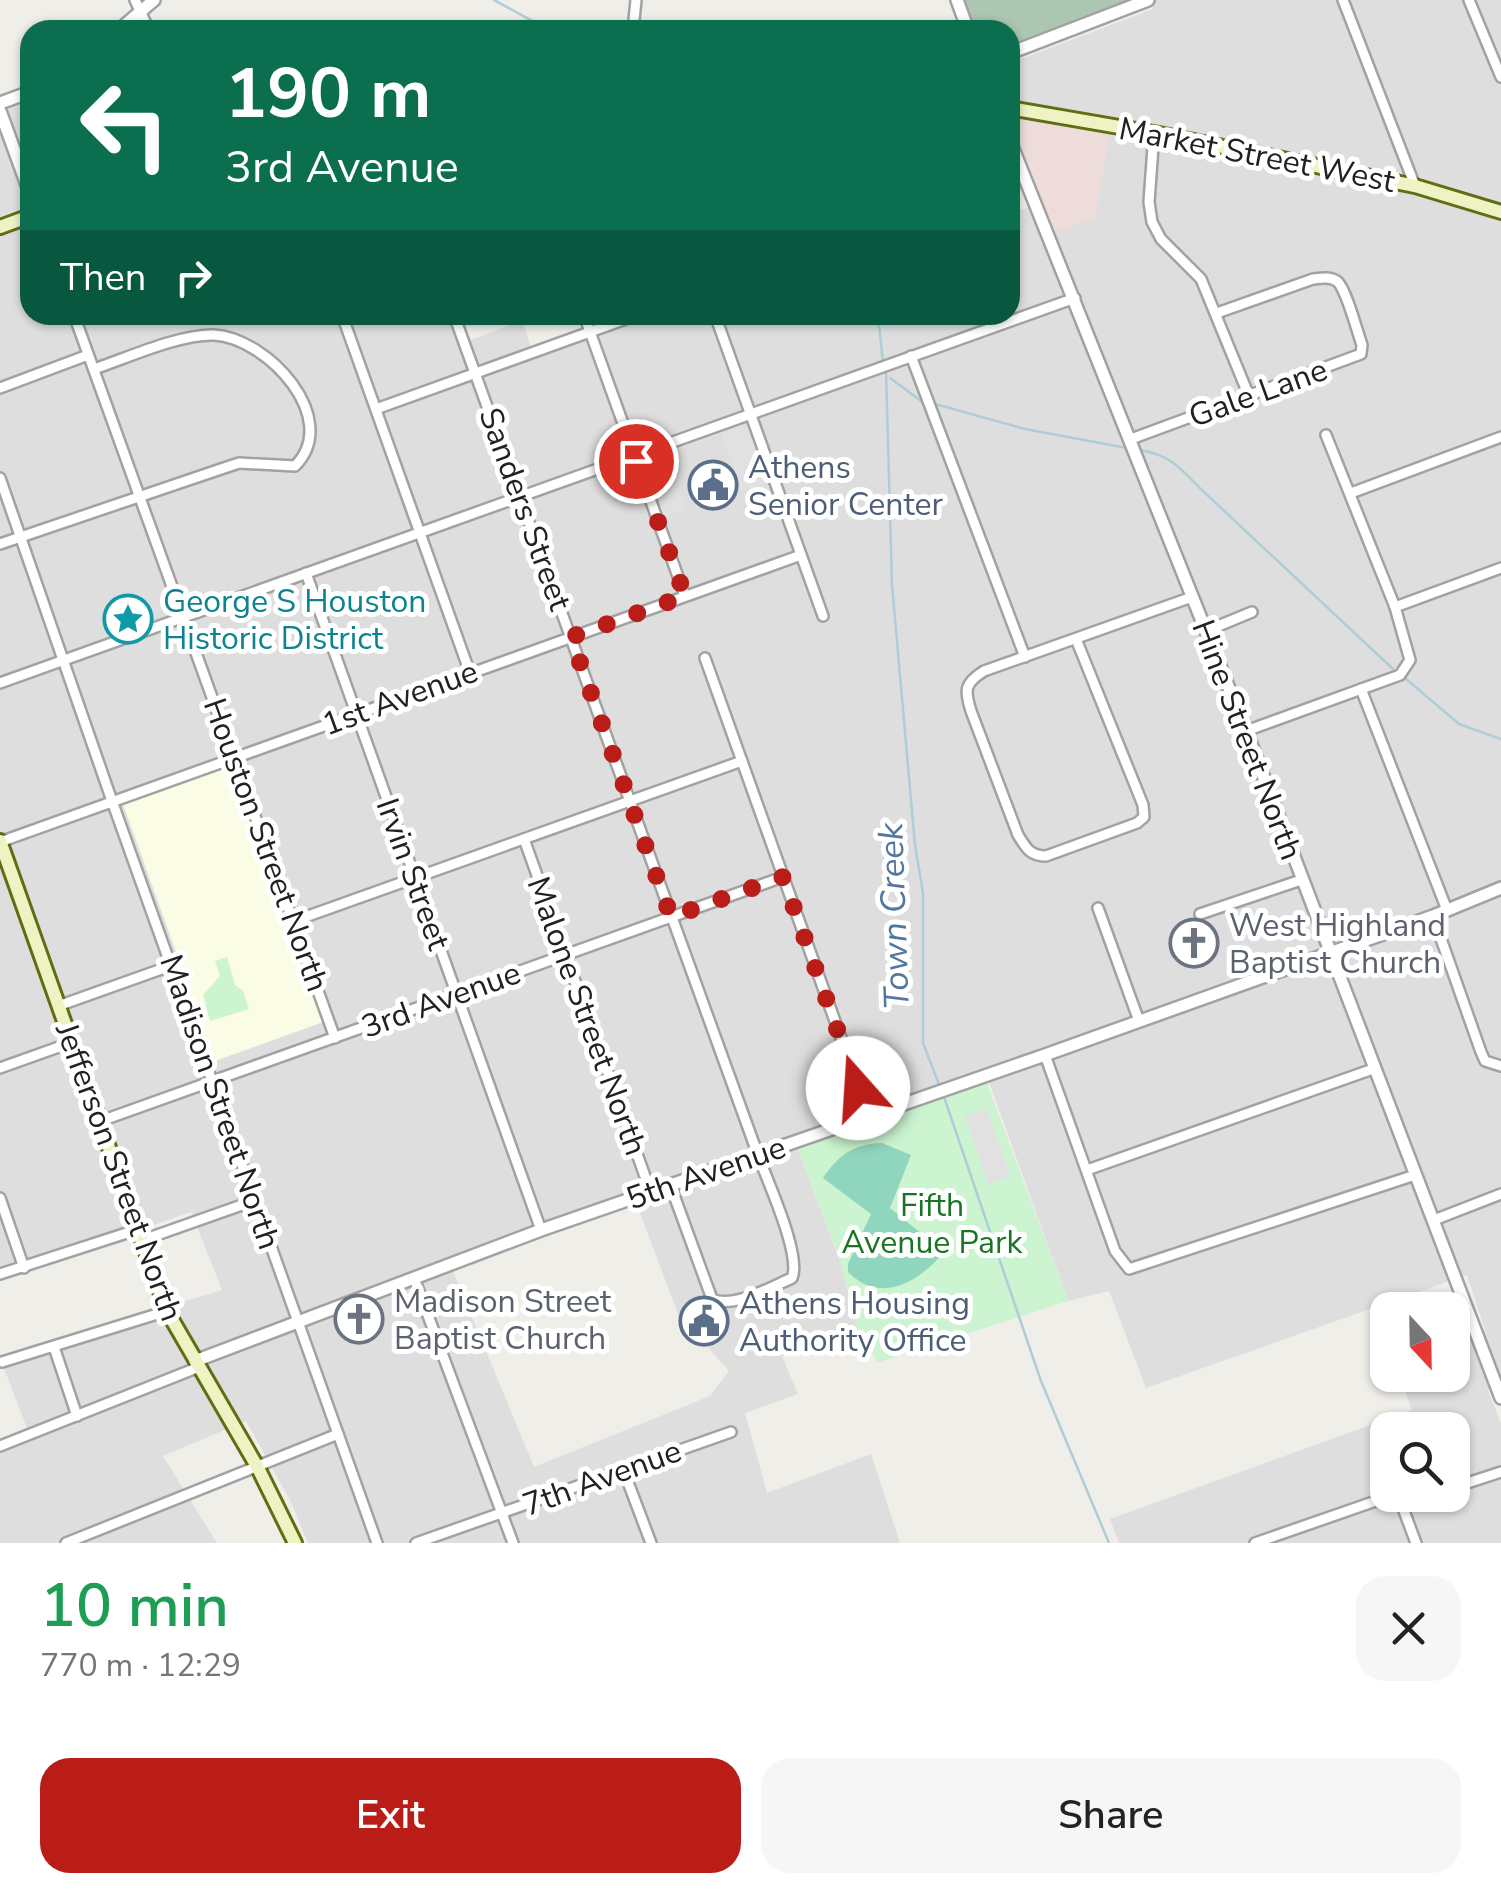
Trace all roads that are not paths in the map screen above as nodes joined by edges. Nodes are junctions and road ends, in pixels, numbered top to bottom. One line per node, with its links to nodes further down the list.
1 (154, 0): 5 (street)
2 (1148, 0): 6 (street)
3 (1343, 0): 13 (street)
4 (1469, 0): 7 (street)
5 (138, 5)
6 (1020, 49)
7 (1501, 77)
8 (0, 110): 11 (street)
9 (1020, 110): 10 (main road, Market Street West)
10 (1154, 133): 13 (main road, Market Street West); 16 (street)
11 (20, 166)
12 (1020, 166): 15 (street, Hine Street North)
13 (1414, 186): 14 (main road, Market Street West)
14 (1501, 212)
15 (1074, 298): 17 (street); 36 (street, Hine Street North)
16 (1216, 312): 31 (street); 31 (street, Gale Lane)
17 (1020, 317)
18 (78, 325): 26 (street, Houston Street North)
19 (346, 325): 32 (street)
20 (458, 325): 29 (street, Sanders Street)
21 (588, 325): 25 (street)
22 (609, 325): 25 (street)
23 (719, 325): 33 (street)
24 (998, 325): 27 (street)
25 (590, 332): 29 (street); 37 (street)
26 (88, 355): 28 (street, Houston Street North); 30 (street)
27 (910, 356): 33 (street); 57 (street)
28 (94, 369): 40 (street, Houston Street North); 40 (street)
29 (476, 373): 32 (street); 41 (street, Sanders Street)
30 (0, 388)
31 (1249, 396): 36 (street, Gale Lane)
32 (376, 408): 42 (street)
33 (750, 414): 37 (street); 45 (street)
34 (1326, 435): 39 (street)
35 (1501, 437): 39 (street)
36 (1131, 439): 49 (street, Hine Street North)
37 (635, 456): 41 (street); 48 (street)
38 (0, 478): 43 (street)
39 (1351, 492): 50 (street)
40 (140, 494): 43 (street); 53 (street, Houston Street North)
41 (520, 496): 42 (street); 55 (street, Sanders Street)
42 (420, 532): 47 (street); 60 (street)
43 (20, 537): 44 (street); 59 (street, Madison Street North)
44 (0, 544)
45 (801, 555): 48 (street, 1st Avenue); 52 (street)
46 (1501, 568): 50 (street)
47 (306, 574): 53 (street); 63 (street, Irvin Street)
48 (685, 596): 55 (street, 1st Avenue)
49 (1192, 596): 54 (street, Hine Street North); 56 (street)
50 (1396, 608): 62 (street)
51 (1252, 612): 54 (street)
52 (823, 616)
53 (185, 617): 59 (street); 65 (street, Houston Street North)
54 (1206, 631): 64 (street, Hine Street North)
55 (571, 637): 60 (street, 1st Avenue); 67 (street, Sanders Street)
56 (1076, 639): 57 (street); 57 (street)
57 (1026, 657)
58 (705, 658): 66 (street)
59 (64, 660): 61 (street); 68 (street, Madison Street North)
60 (470, 673): 63 (street, 1st Avenue)
61 (0, 683)
62 (1361, 689): 64 (street); 76 (street)
63 (356, 714): 65 (street, 1st Avenue); 72 (street, Irvin Street)
64 (1246, 731): 73 (street, Hine Street North)
65 (234, 757): 68 (street, 1st Avenue); 80 (street, Houston Street North)
66 (742, 761): 67 (street); 71 (street)
67 (630, 801): 69 (street); 79 (street, Sanders Street)
68 (112, 802): 70 (street, 1st Avenue); 83 (street, Madison Street North)
69 (524, 839): 72 (street); 82 (street, Malone Street North)
70 (0, 841): 85 (main road, Jefferson Street North)
71 (783, 877): 79 (street, 3rd Avenue); 94 (street)
72 (415, 878): 80 (street); 84 (street, Irvin Street)
73 (1300, 880): 77 (street); 81 (street, Hine Street North)
74 (1501, 888): 76 (street, 5th Avenue)
75 (1098, 908): 86 (street)
76 (1447, 910): 78 (street, 5th Avenue)
77 (1200, 914)
78 (1433, 916): 81 (street, 5th Avenue); 90 (street)
79 (671, 917): 82 (street, 3rd Avenue); 96 (street, Sanders Street)
80 (294, 921): 87 (street, Houston Street North)
81 (1329, 954): 86 (street, 5th Avenue); 92 (street, Hine Street North)
82 (565, 955): 84 (street, 3rd Avenue); 100 (street, Malone Street North)
83 (172, 965): 85 (street); 93 (street, Madison Street North)
84 (456, 994): 87 (street, 3rd Avenue); 105 (street, Irvin Street)
85 (58, 1006): 88 (main road, Jefferson Street North)
86 (1139, 1021): 89 (street, 5th Avenue)
87 (335, 1038): 93 (street, 3rd Avenue)
88 (70, 1043): 91 (street); 95 (main road, Jefferson Street North)
89 (1045, 1055): 94 (street, 5th Avenue); 97 (street)
90 (1501, 1066)
91 (0, 1068)
92 (1373, 1069): 97 (street); 98 (street, Hine Street North)
93 (214, 1081): 95 (street, 3rd Avenue); 103 (street, Madison Street North)
94 (862, 1118): 96 (street, 5th Avenue)
95 (98, 1122): 106 (main road, Jefferson Street North)
96 (758, 1155): 99 (street, 5th Avenue); 99 (street, Sanders Street)
97 (1086, 1170): 98 (street)
98 (1414, 1176): 104 (street, Hine Street North)
99 (671, 1187): 100 (street, 5th Avenue)
100 (650, 1194): 105 (street, 5th Avenue)
101 (1501, 1194): 104 (street)
102 (0, 1198): 107 (street)
103 (256, 1200): 106 (street); 111 (street, Madison Street North)
104 (1434, 1220): 115 (street, Hine Street North)
105 (541, 1230): 109 (street, 5th Avenue)
106 (138, 1236): 107 (street); 110 (main road, Jefferson Street North)
107 (24, 1268): 108 (street)
108 (0, 1274)
109 (414, 1278): 111 (street, 5th Avenue); 126 (street)
110 (167, 1311): 112 (street); 114 (main road, Jefferson Street North)
111 (296, 1321): 114 (street, 5th Avenue); 118 (street, Madison Street North)
112 (54, 1347): 113 (street); 116 (street)
113 (2, 1362)
114 (197, 1364): 116 (street, 5th Avenue); 120 (main road, Jefferson Street North)
115 (1501, 1398)
116 (77, 1416): 119 (street, 5th Avenue)
117 (732, 1432): 121 (street, 7th Avenue)
118 (338, 1434): 120 (street); 129 (street, Madison Street North)
119 (0, 1446)
120 (258, 1468): 127 (street); 128 (main road, Jefferson Street North)
121 (623, 1469): 126 (street, 7th Avenue); 132 (street)
122 (1501, 1472): 123 (street)
123 (1470, 1482)
124 (1370, 1507): 133 (street)
125 (1403, 1512): 134 (street)
126 (502, 1514): 130 (street, 7th Avenue); 131 (street)
127 (66, 1543)
128 (294, 1543)
129 (377, 1543)
130 (416, 1543)
131 (513, 1543)
132 (651, 1543)
133 (1255, 1543)
134 (1416, 1543)

